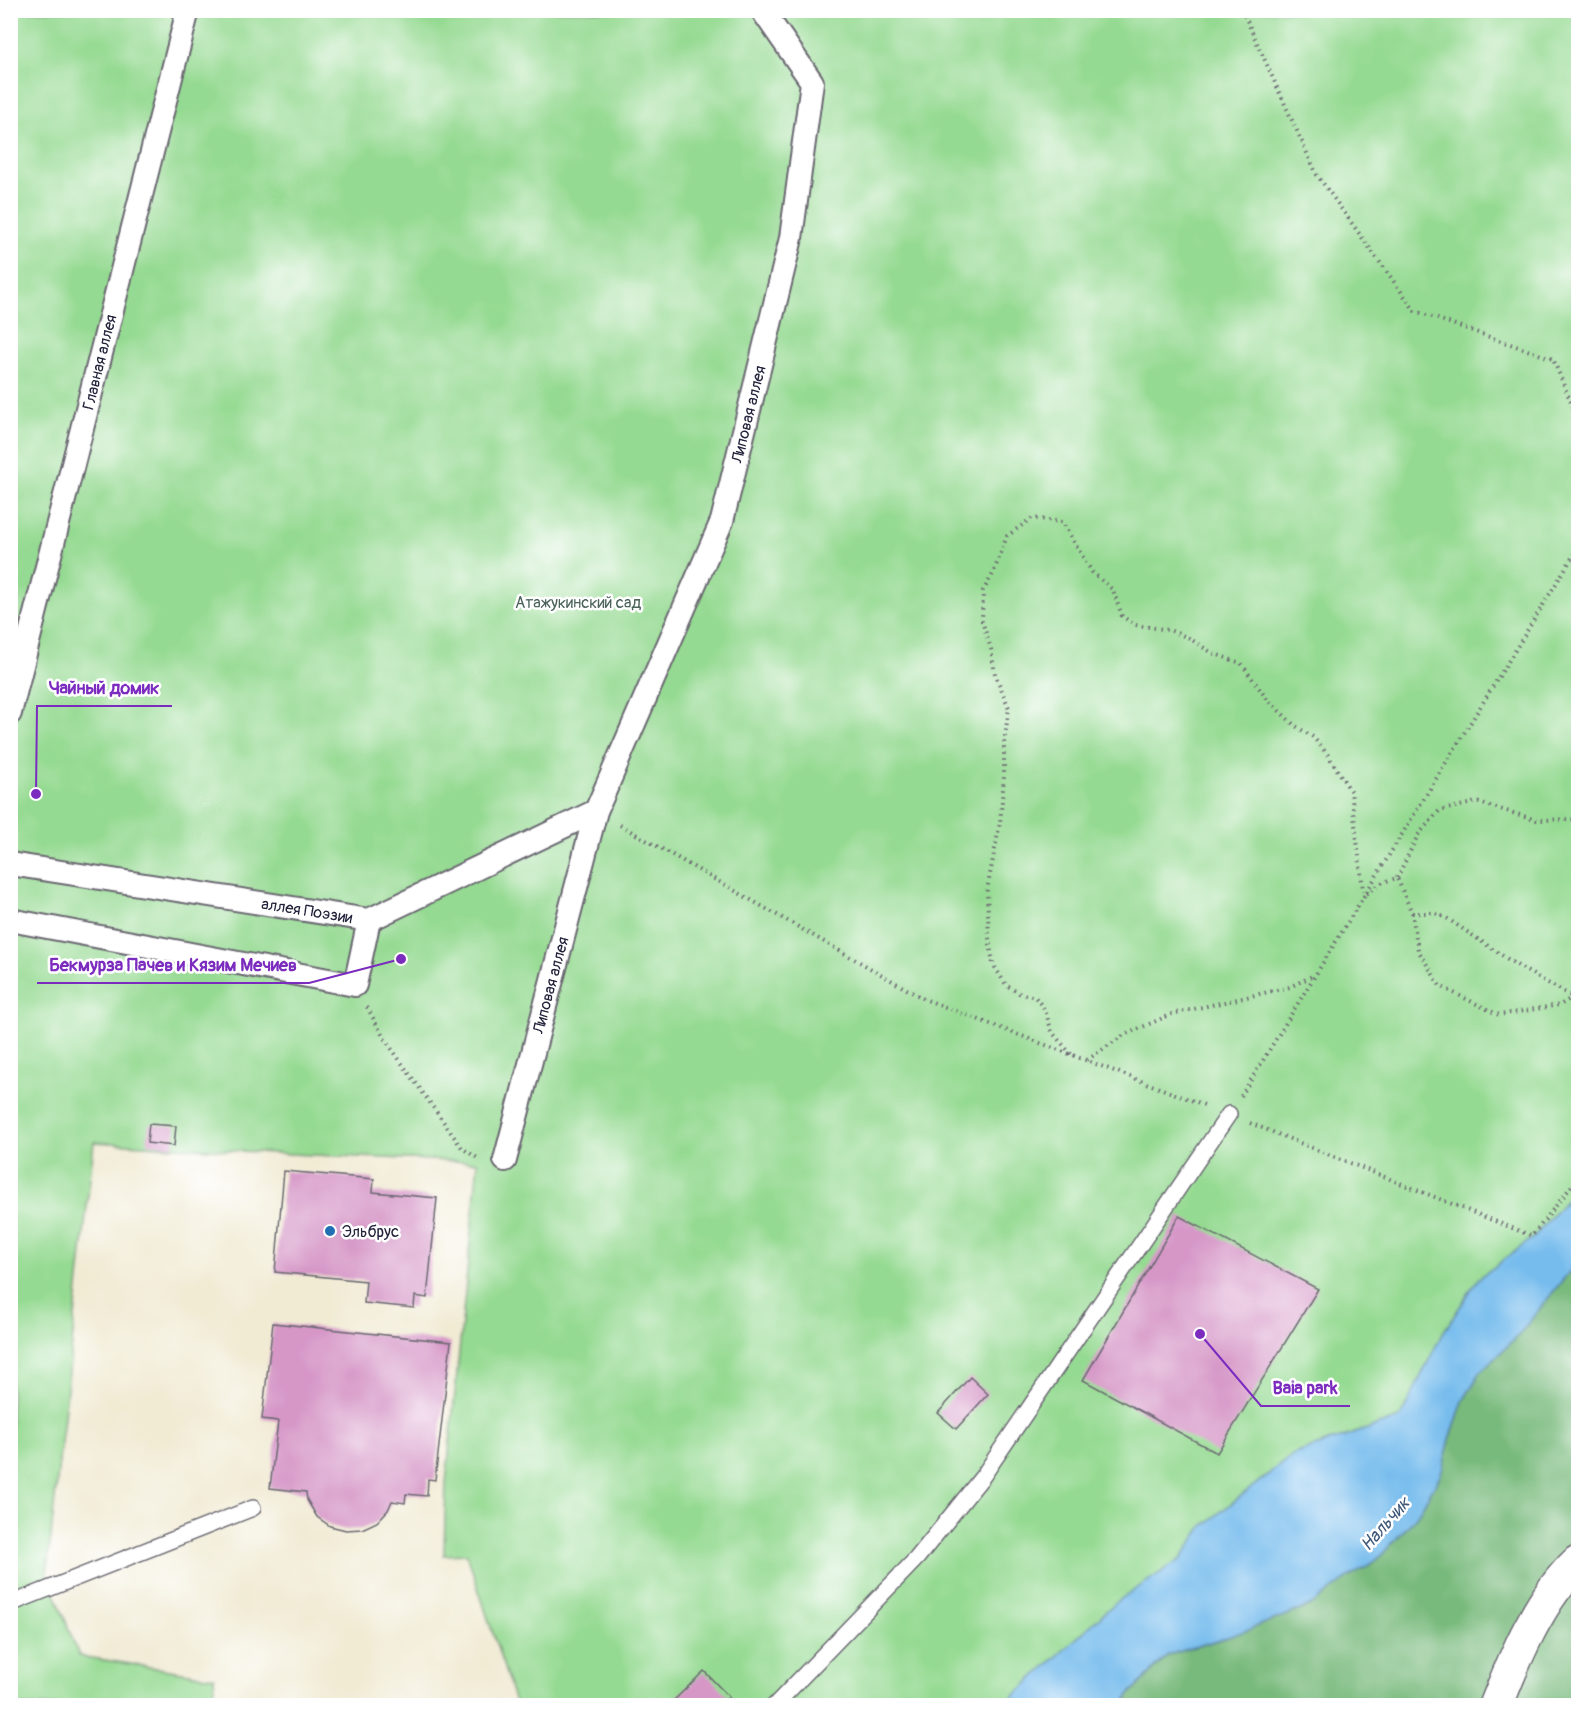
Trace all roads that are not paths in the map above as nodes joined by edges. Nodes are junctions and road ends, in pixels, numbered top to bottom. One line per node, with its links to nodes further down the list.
1 (189, 10): 3 (street, Главная аллея)
2 (762, 10): 4 (street, Липовая аллея)
3 (10, 713)
4 (596, 811): 7 (street); 9 (street, Липовая аллея)
5 (10, 864): 7 (street, аллея Поэзии)
6 (10, 920): 7 (street, аллея Поэзии)
7 (369, 920)
8 (1229, 1114): 13 (lane)
9 (505, 1160)
10 (253, 1508): 12 (lane)
11 (1578, 1562): 14 (street)
12 (10, 1604)
13 (774, 1706)
14 (1496, 1706)

